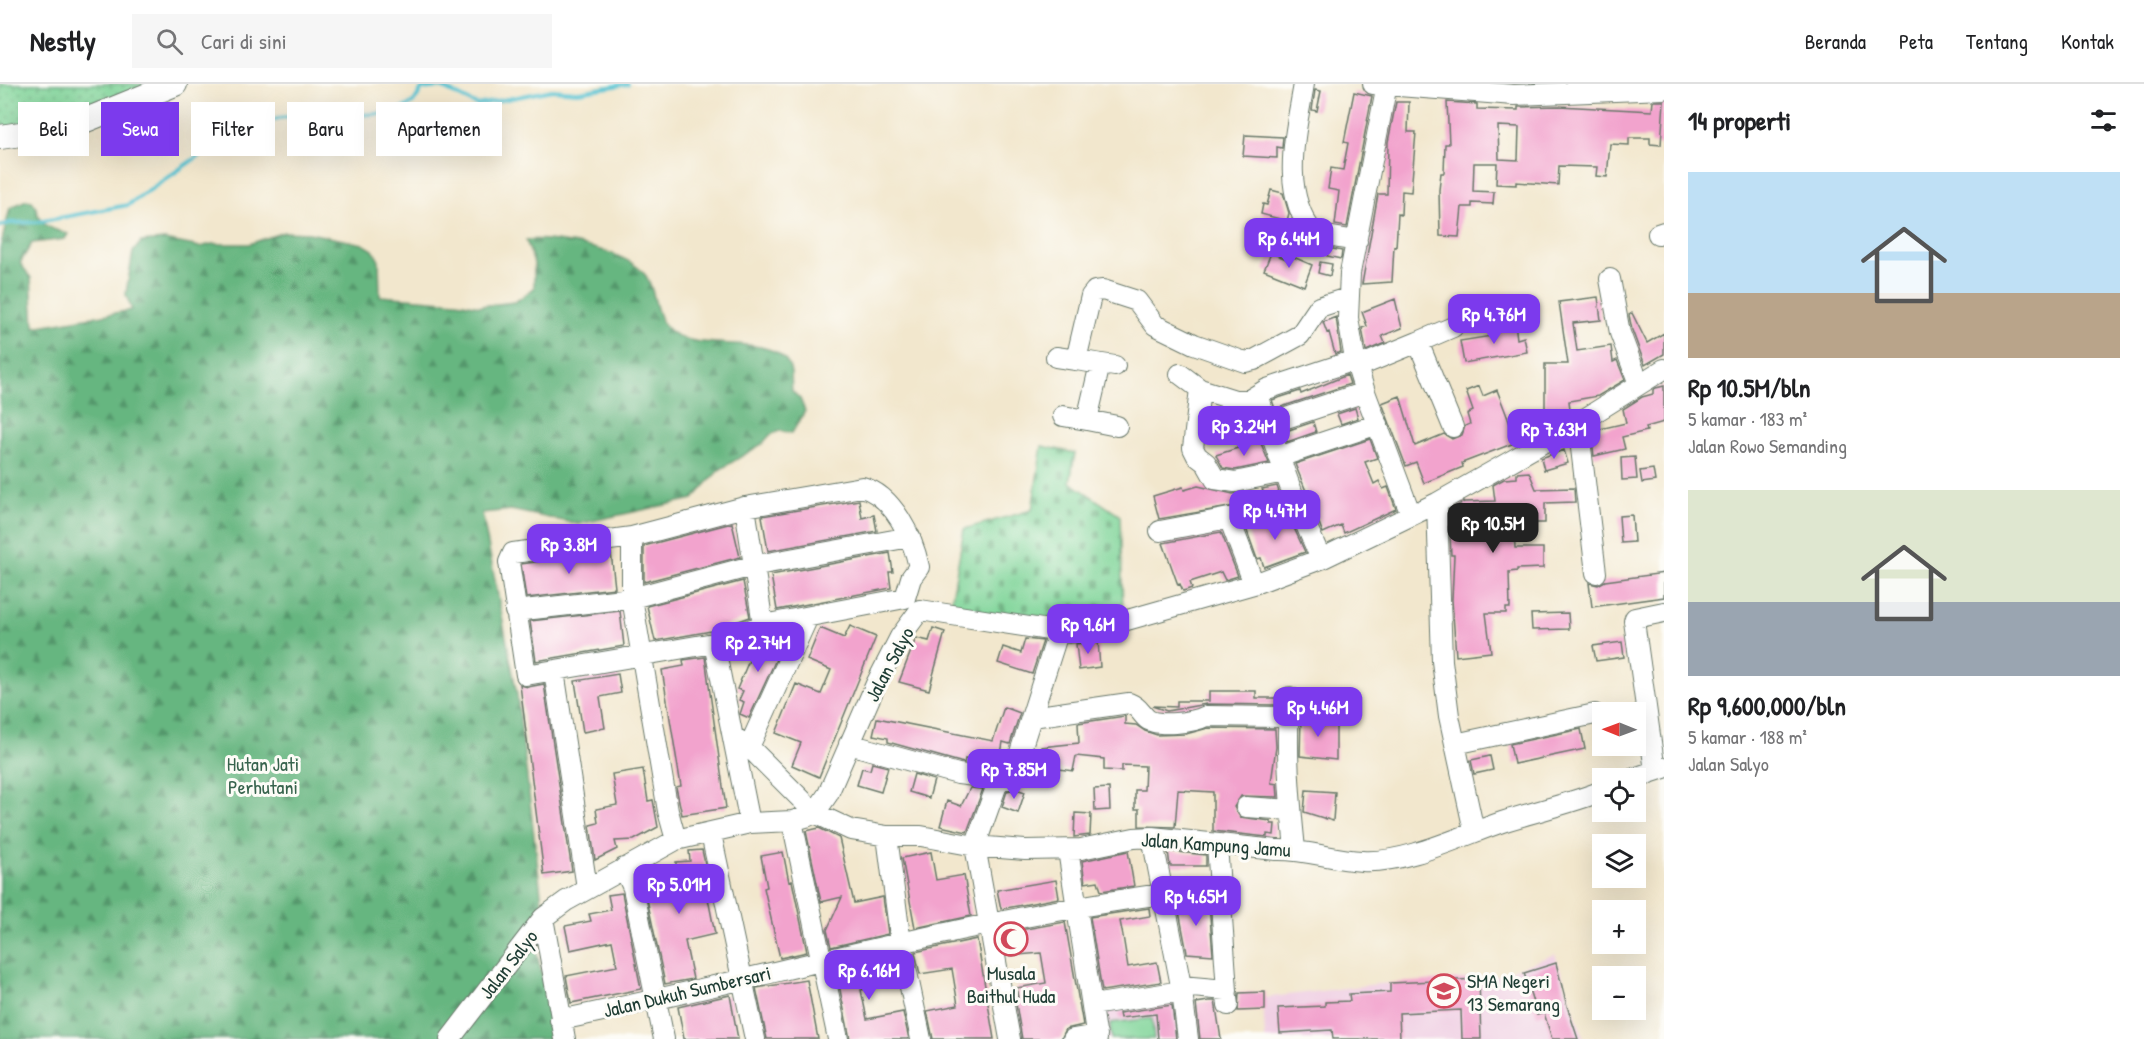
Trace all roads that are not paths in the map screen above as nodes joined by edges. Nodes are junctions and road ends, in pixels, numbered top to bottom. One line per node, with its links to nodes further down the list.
1 (175, 84): 6 (main road)
2 (1304, 84): 7 (street)
3 (1382, 85): 4 (street); 7 (street)
4 (1553, 89): 5 (street)
5 (1664, 89)
6 (0, 137)
7 (1357, 241): 9 (street)
8 (1610, 279): 17 (street)
9 (1347, 298): 13 (street); 14 (street)
10 (1453, 327): 11 (street)
11 (1418, 342): 14 (street); 27 (street)
12 (1056, 357): 13 (street)
13 (1076, 360): 22 (street)
14 (1356, 363): 19 (street); 20 (street)
15 (1664, 369): 17 (street, Jalan Salyo)
16 (1180, 374): 18 (street)
17 (1639, 384): 23 (street, Jalan Salyo)
18 (1200, 389): 20 (street); 28 (street)
19 (1365, 392): 24 (street); 25 (street)
20 (1257, 396): 24 (street)
21 (1063, 416): 22 (street)
22 (1087, 420): 26 (street)
23 (1578, 423): 30 (street, Jalan Salyo); 39 (street)
24 (1268, 424): 28 (street)
25 (1378, 424): 28 (street); 32 (street)
26 (1117, 426)
27 (1452, 427)
28 (1282, 464): 29 (street)
29 (1295, 500): 33 (street); 37 (street)
30 (1437, 503): 32 (street, Jalan Salyo); 55 (street)
31 (745, 507): 35 (street); 36 (street); 38 (street)
32 (1412, 515): 37 (street, Jalan Salyo)
33 (1229, 518): 34 (street); 40 (street)
34 (1160, 531)
35 (632, 537): 41 (street); 43 (street)
36 (910, 537): 38 (street); 42 (street)
37 (1321, 559): 40 (street, Jalan Salyo)
38 (752, 566): 41 (street); 46 (street)
39 (1596, 573)
40 (1254, 584): 47 (street, Jalan Salyo)
41 (632, 598): 43 (street); 49 (street)
42 (913, 604): 45 (street); 47 (street, Jalan Salyo); 54 (street, Jalan Salyo)
43 (515, 611): 50 (street)
44 (1664, 612): 56 (street)
45 (808, 617): 46 (street); 53 (street)
46 (763, 625): 48 (street)
47 (1058, 633): 52 (street)
48 (714, 643): 49 (street); 53 (street)
49 (643, 657): 50 (street); 65 (street)
50 (554, 671): 74 (street)
51 (1592, 715): 55 (street)
52 (1032, 717): 57 (street); 60 (street)
53 (742, 742): 61 (street, Jalan Kampung Jamu); 63 (street)
54 (849, 744): 57 (street); 61 (street, Jalan Salyo)
55 (1455, 744): 64 (street)
56 (1659, 770)
57 (999, 779): 70 (street)
58 (1592, 795): 64 (street, Jalan Kampung Jamu)
59 (1246, 807): 60 (street)
60 (1291, 810): 71 (street)
61 (815, 813): 62 (street, Jalan Salyo); 67 (street, Jalan Kampung Jamu)
62 (792, 821): 63 (street, Jalan Salyo); 80 (street)
63 (750, 823): 66 (street, Jalan Salyo)
64 (1474, 831): 71 (street, Jalan Kampung Jamu)
65 (673, 833): 66 (street, Jalan Salyo); 73 (street, Jalan Salyo)
66 (711, 834): 81 (street)
67 (887, 836): 70 (street, Jalan Kampung Jamu); 79 (street)
68 (1152, 837): 69 (street, Jalan Kampung Jamu); 72 (street, Jalan Kampung Jamu); 75 (street)
69 (1217, 844): 71 (street, Jalan Kampung Jamu); 82 (street)
70 (975, 846): 72 (street, Jalan Kampung Jamu); 78 (street)
71 (1295, 849)
72 (1068, 850): 76 (street)
73 (624, 868): 74 (street, Jalan Salyo); 83 (street)
74 (587, 888): 77 (street, Jalan Salyo)
75 (1161, 894): 76 (street, Jalan Dukuh Sumbersari); 82 (street)
76 (1077, 906): 78 (street, Jalan Dukuh Sumbersari); 84 (street)
77 (543, 918): 85 (street, Jalan Dukuh Sumbersari); 87 (street, Jalan Salyo)
78 (989, 923): 79 (street, Jalan Dukuh Sumbersari); 92 (street)
79 (901, 944): 80 (street, Jalan Dukuh Sumbersari); 91 (street)
80 (823, 960): 81 (street, Jalan Dukuh Sumbersari); 90 (street)
81 (741, 978): 83 (street, Jalan Dukuh Sumbersari); 89 (street)
82 (1182, 989): 84 (street); 94 (street)
83 (657, 999): 85 (street, Jalan Dukuh Sumbersari); 88 (street)
84 (1092, 1005): 86 (street)
85 (563, 1029)
86 (1097, 1037): 93 (street)
87 (450, 1039)
88 (664, 1039)
89 (755, 1039)
90 (838, 1039)
91 (921, 1039)
92 (1010, 1039)
93 (1073, 1039)
94 (1188, 1039)

